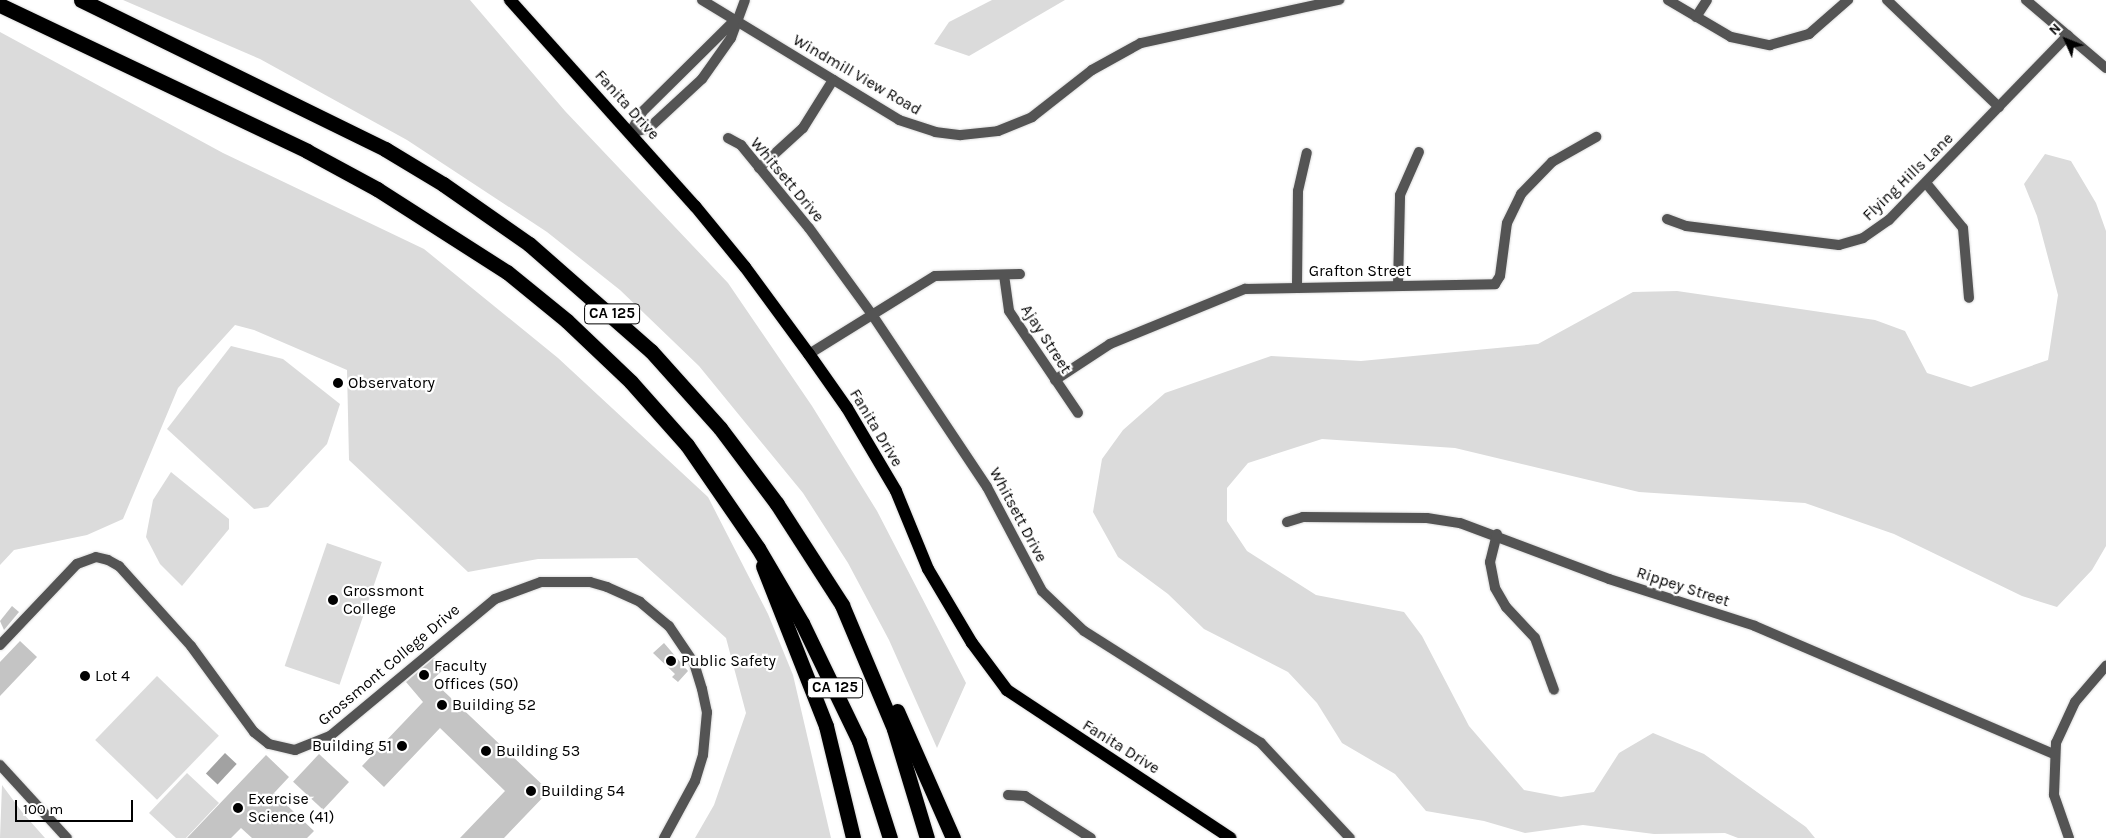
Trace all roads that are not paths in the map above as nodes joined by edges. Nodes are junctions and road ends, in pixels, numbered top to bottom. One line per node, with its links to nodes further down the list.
1 (81, 0): 38 (highway, CA 125)
2 (510, 0): 18 (main road, Fanita Drive)
3 (702, 0): 13 (street, Windmill View Road)
4 (745, 0): 13 (street)
5 (1339, 0): 16 (street, Windmill View Road)
6 (1668, 0): 12 (street)
7 (1707, 0): 12 (street)
8 (1848, 0): 12 (street)
9 (1887, 0): 17 (street)
10 (2026, 0): 14 (street)
11 (0, 5): 37 (highway, CA 125)
12 (1696, 17)
13 (735, 20): 16 (street, Windmill View Road); 18 (street); 18 (street)
14 (2068, 35): 15 (street); 17 (street, Flying Hills Lane)
15 (2106, 68)
16 (833, 80): 23 (street)
17 (1999, 107): 24 (street, Flying Hills Lane)
18 (630, 133): 32 (main road, Fanita Drive)
19 (1596, 137): 29 (street, Grafton Street)
20 (728, 138): 23 (street, Whitsett Drive)
21 (1419, 152): 29 (street)
22 (1307, 153): 28 (street)
23 (759, 168): 31 (street, Whitsett Drive)
24 (1926, 183): 25 (street, Flying Hills Lane); 30 (street)
25 (1667, 219)
26 (1020, 274): 27 (street)
27 (1004, 275): 31 (street); 33 (street, Ajay Street)
28 (1297, 286): 29 (street, Grafton Street); 33 (street, Grafton Street)
29 (1398, 286)
30 (1969, 298)
31 (871, 313): 32 (street); 53 (street, Whitsett Drive)
32 (809, 354): 52 (main road, Fanita Drive)
33 (1055, 380): 34 (street, Ajay Street)
34 (1078, 413)
35 (1287, 522): 36 (street, Rippey Street)
36 (1497, 534): 41 (street); 42 (street, Rippey Street)
37 (758, 548): 47 (highway); 48 (highway, CA 125)
38 (858, 637): 49 (highway, CA 125); 50 (highway)
39 (0, 645): 46 (street, Grossmont College Drive)
40 (2106, 666): 42 (street)
41 (1554, 690)
42 (2054, 754): 54 (street)
43 (0, 765): 45 (street)
44 (1008, 795): 51 (street)
45 (67, 838)
46 (664, 838)
47 (853, 838)
48 (890, 838)
49 (928, 838)
50 (952, 838)
51 (1091, 838)
52 (1231, 838)
53 (1350, 838)
54 (2069, 838)

